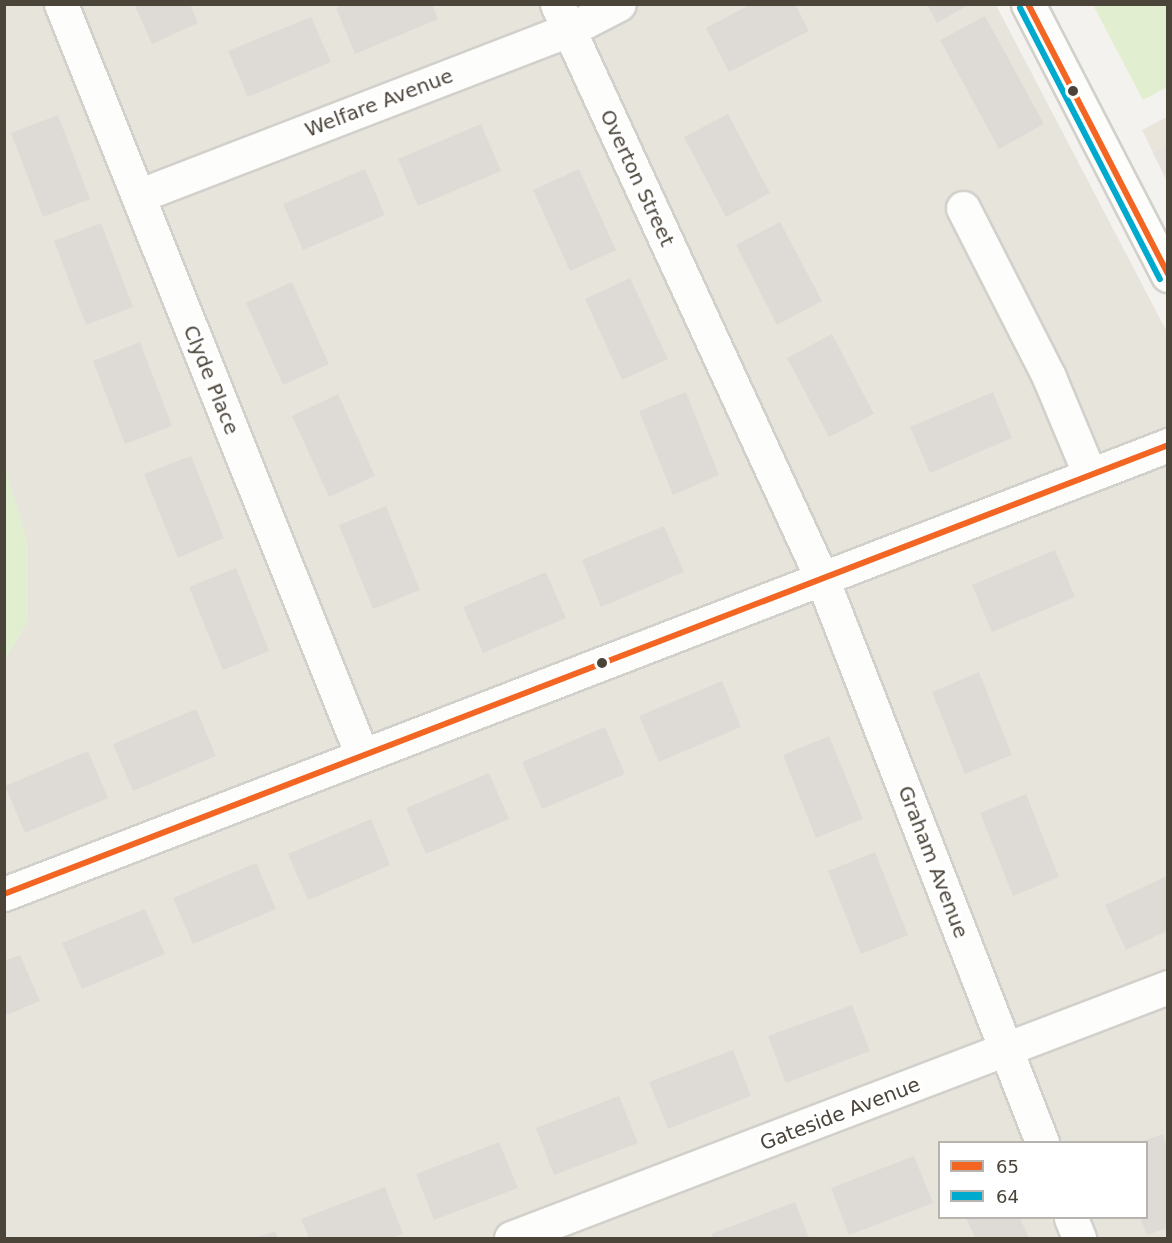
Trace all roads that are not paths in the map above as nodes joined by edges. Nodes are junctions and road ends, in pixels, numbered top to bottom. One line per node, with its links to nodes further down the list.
1 (61, 4): 5 (street, Clyde Place)
2 (619, 4): 4 (street, Welfare Avenue)
3 (1028, 4): 7 (street)
4 (563, 17): 5 (street, Welfare Avenue); 10 (street, Overton Street)
5 (138, 196): 11 (street, Clyde Place)
6 (963, 208): 9 (street)
7 (1167, 275)
8 (1167, 445): 9 (street)
9 (1090, 475): 10 (street)
10 (823, 580): 11 (street); 14 (street, Graham Avenue)
11 (362, 755): 12 (street)
12 (4, 894)
13 (1167, 987): 14 (street, Gateside Avenue)
14 (1006, 1050): 15 (street, Graham Avenue); 17 (street, Gateside Avenue)
15 (1041, 1141)
16 (1071, 1219): 18 (street)
17 (511, 1239)
18 (1079, 1239)

